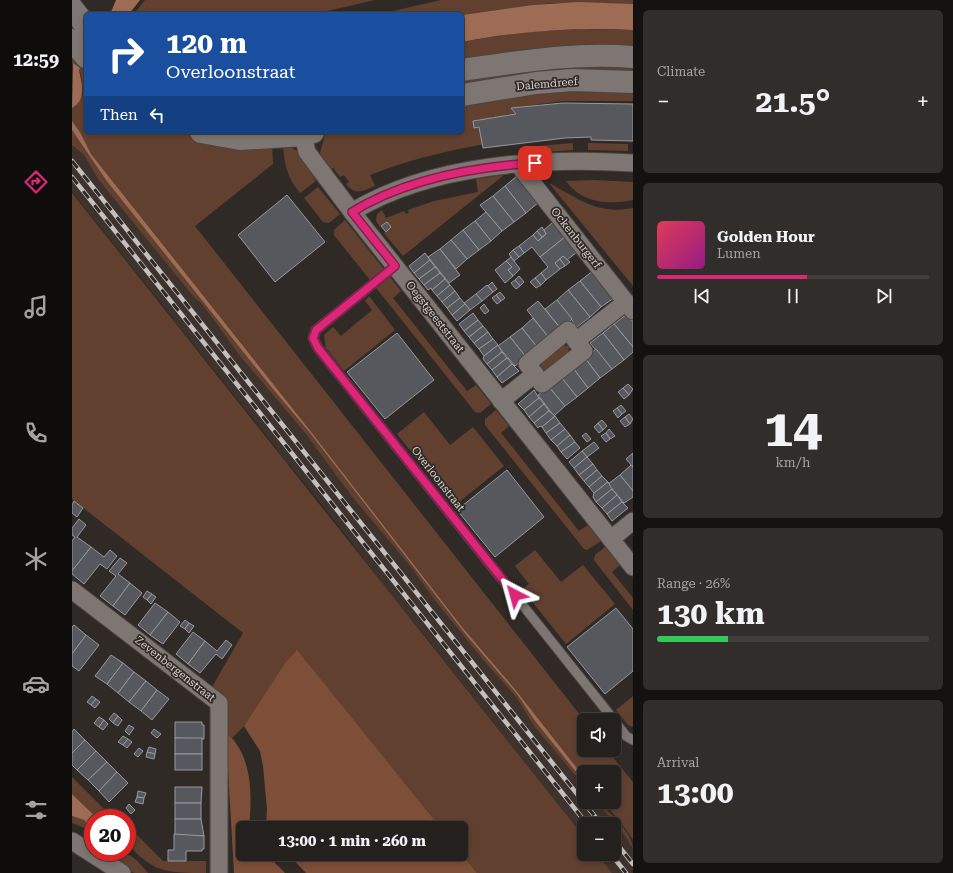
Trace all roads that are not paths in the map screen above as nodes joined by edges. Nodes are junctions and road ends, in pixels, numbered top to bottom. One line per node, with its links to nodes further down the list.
1 (72, 8): 2 (street)
2 (84, 23)
3 (72, 40): 4 (street)
4 (84, 55)
5 (633, 57): 6 (street)
6 (464, 70)
7 (633, 82): 8 (street, Dalemdreef)
8 (464, 95)
9 (212, 134): 10 (street)
10 (295, 134)
11 (306, 134): 14 (street, Oegstgeeststraat)
12 (633, 162): 13 (street)
13 (521, 164): 14 (street); 16 (street, Ockenburgerf)
14 (352, 212): 15 (street, Oegstgeeststraat)
15 (395, 266): 19 (street, Oegstgeeststraat); 24 (lane, Overloonstraat)
16 (630, 307): 17 (street)
17 (576, 341): 18 (street); 18 (street)
18 (535, 374): 19 (street)
19 (502, 401): 21 (street, Oegstgeeststraat)
20 (633, 521): 21 (street)
21 (611, 539): 22 (street, Oegstgeeststraat)
22 (633, 567)
23 (72, 590): 29 (street, Zevenbergenstraat)
24 (608, 713)
25 (621, 729): 26 (lane, Overloonstraat)
26 (633, 740)
27 (72, 841): 28 (street)
28 (122, 873)
29 (219, 873)

